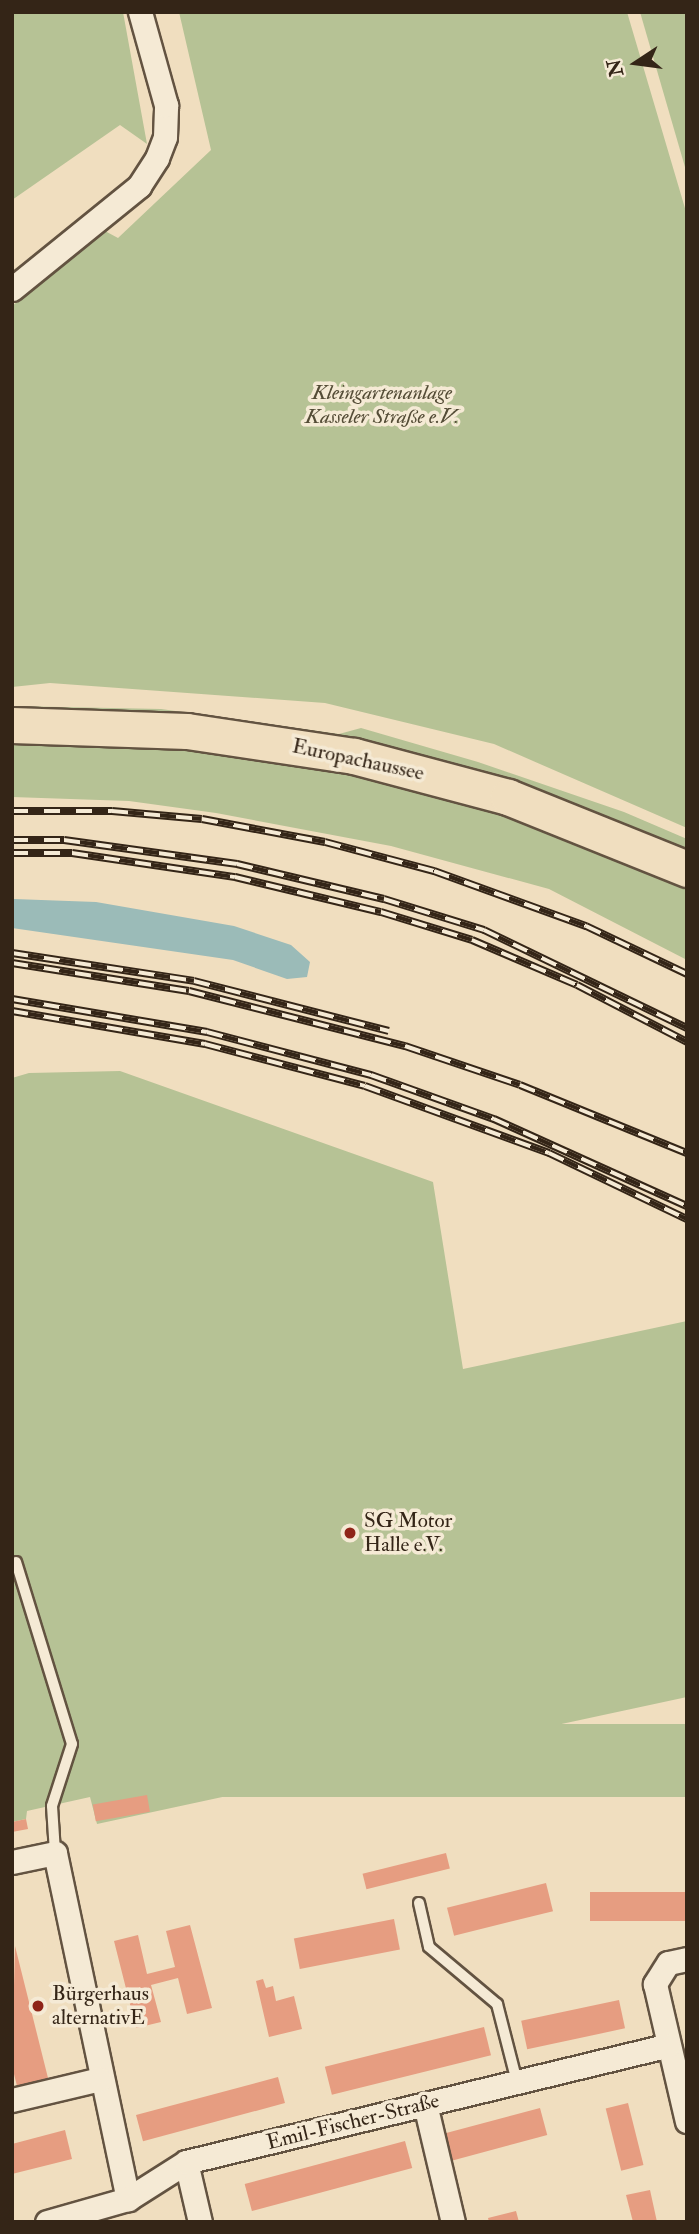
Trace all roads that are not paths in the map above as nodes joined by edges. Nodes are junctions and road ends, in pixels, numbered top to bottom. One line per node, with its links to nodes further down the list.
1 (140, 12): 2 (street)
2 (12, 289)
3 (12, 725): 4 (main road, Europachaussee)
4 (687, 870)
5 (16, 1562): 6 (lane)
6 (55, 1853): 7 (street); 11 (street)
7 (12, 1862)
8 (419, 1903): 12 (lane)
9 (687, 1959): 10 (street)
10 (668, 2045): 12 (street, Emil-Fischer-Straße); 15 (street)
11 (100, 2079): 13 (street); 17 (street)
12 (517, 2082): 14 (street, Emil-Fischer-Straße)
13 (12, 2100)
14 (425, 2104): 16 (street, Emil-Fischer-Straße); 20 (street)
15 (685, 2110)
16 (186, 2162): 17 (street, Emil-Fischer-Straße); 19 (street)
17 (128, 2199): 18 (street, Emil-Fischer-Straße)
18 (47, 2222)
19 (200, 2222)
20 (453, 2222)

